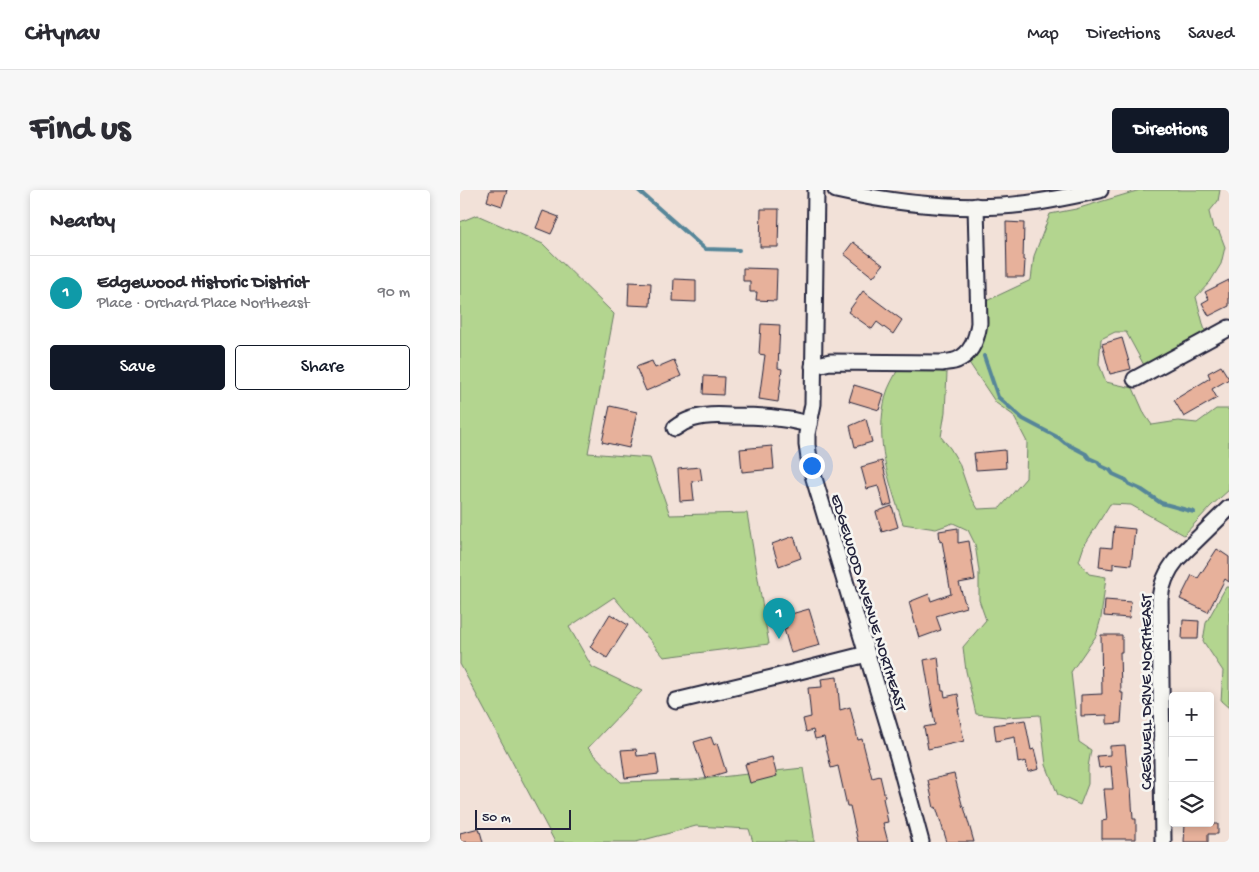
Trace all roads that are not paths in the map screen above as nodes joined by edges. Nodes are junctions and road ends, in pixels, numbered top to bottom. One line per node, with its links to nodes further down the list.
1 (816, 190): 6 (street, EDGEWOOD AVENUE NORTHEAST)
2 (836, 190): 4 (street)
3 (1100, 190): 4 (street)
4 (976, 206): 6 (street)
5 (1229, 328): 7 (street)
6 (813, 366): 8 (street, EDGEWOOD AVENUE NORTHEAST)
7 (1135, 379)
8 (809, 424): 9 (street); 11 (street, EDGEWOOD AVENUE NORTHEAST)
9 (675, 428)
10 (1229, 508): 14 (street, CRESWELL DRIVE NORTHEAST)
11 (867, 654): 12 (street); 13 (street, EDGEWOOD AVENUE NORTHEAST)
12 (676, 701)
13 (921, 842)
14 (1164, 842)

